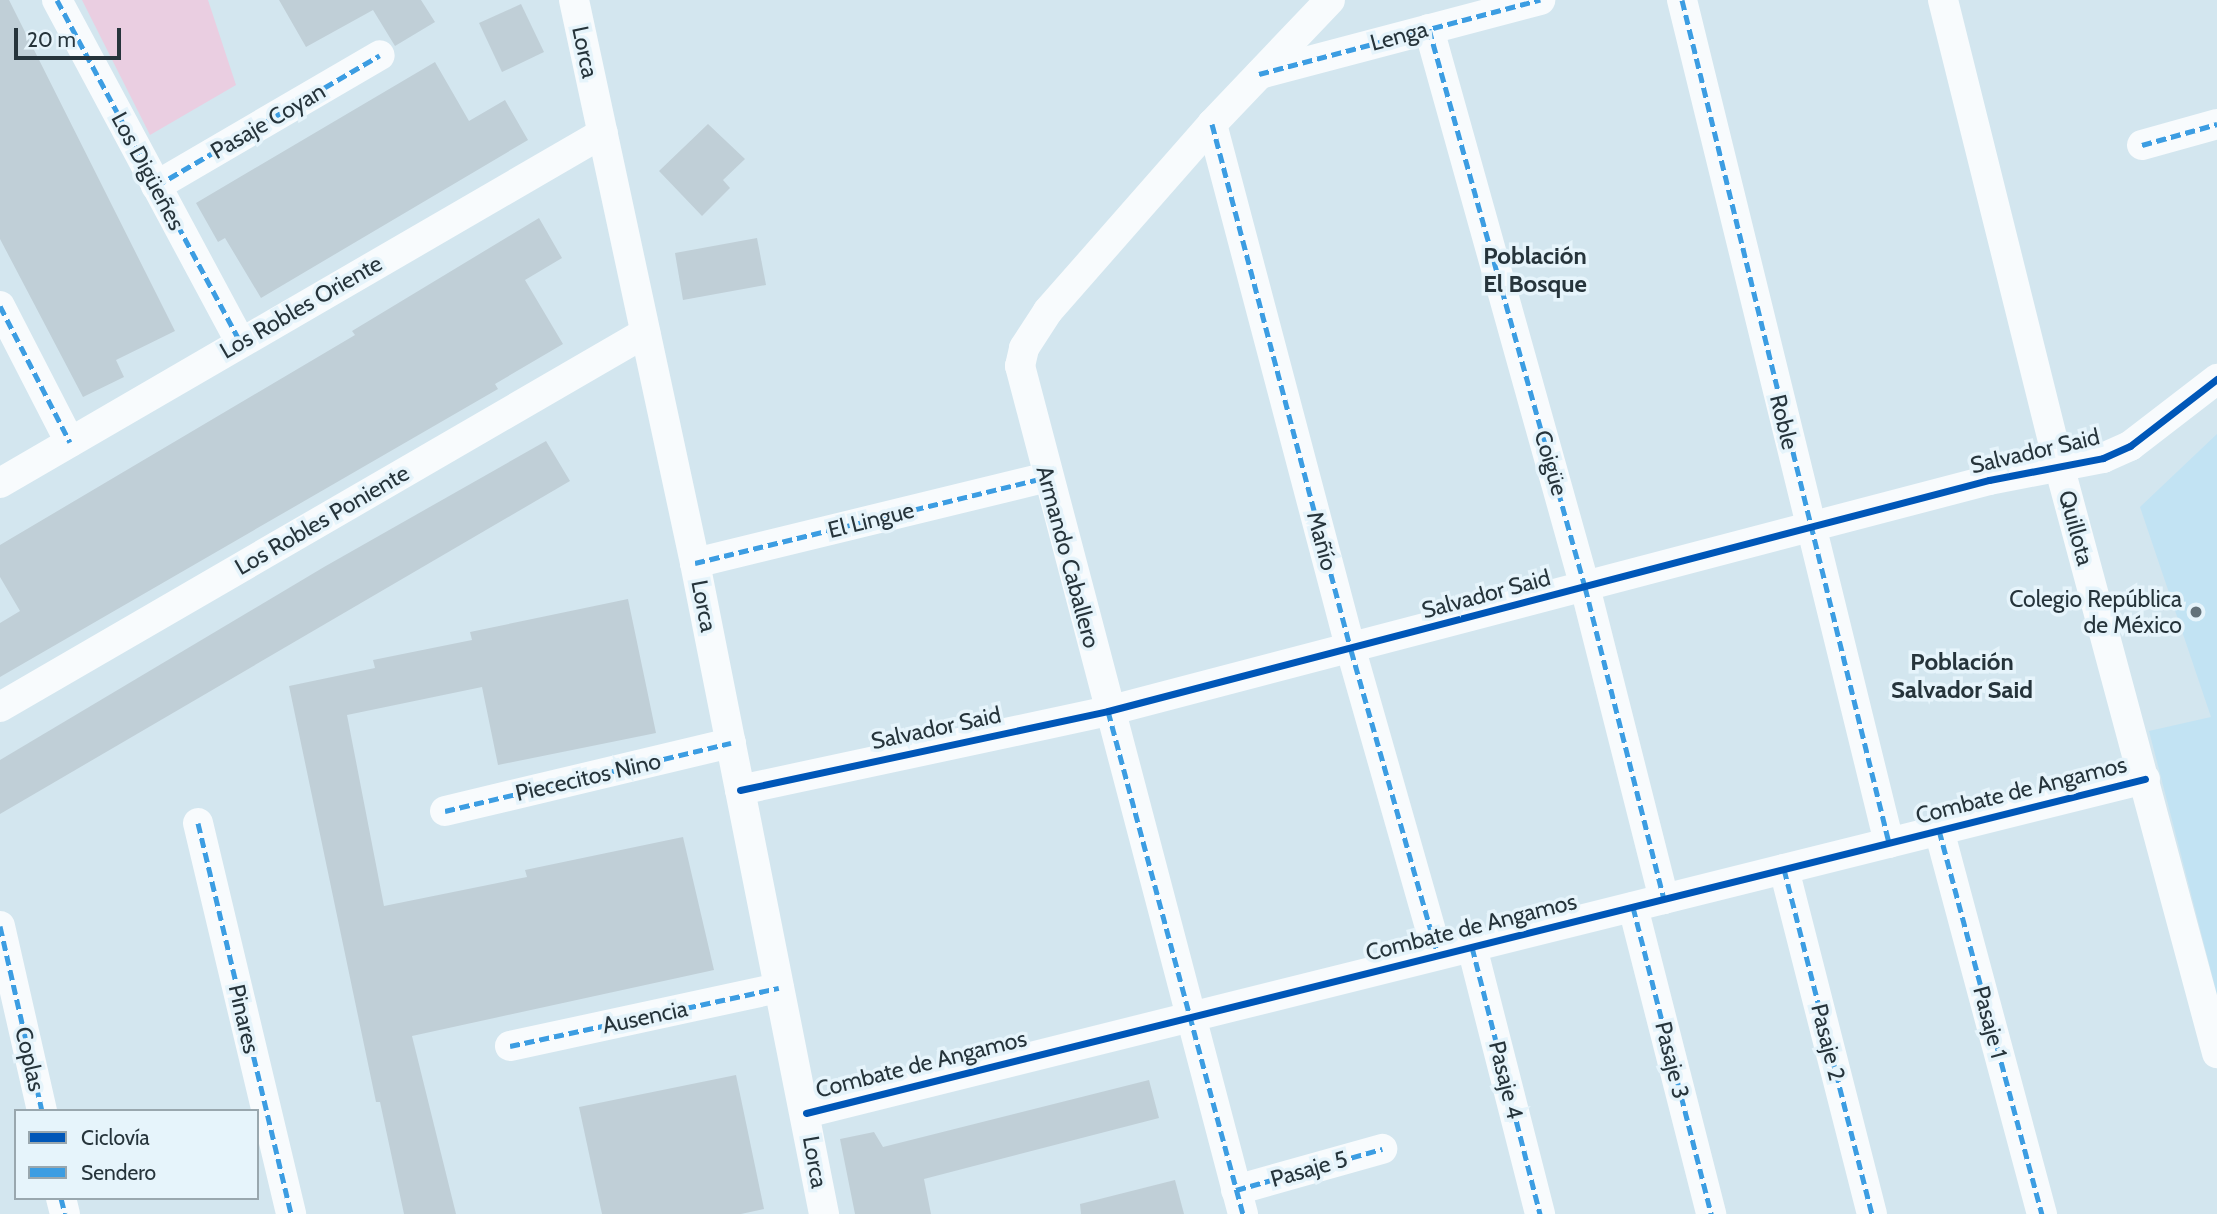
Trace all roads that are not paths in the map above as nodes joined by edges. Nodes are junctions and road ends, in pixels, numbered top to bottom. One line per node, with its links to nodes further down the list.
1 (57, 0): 14 (street, Los Digüeñes)
2 (573, 0): 12 (street, Lorca)
3 (1331, 0): 9 (street, Armando Caballero)
4 (1540, 0): 7 (street, Lenga)
5 (1682, 0): 23 (street, Roble)
6 (1943, 0): 20 (street, Quillota)
7 (1429, 29): 9 (street, Lenga); 25 (street, Coigüe)
8 (380, 55): 14 (street, Pasaje Coyan)
9 (1259, 74): 10 (street, Armando Caballero)
10 (1212, 124): 21 (street, Armando Caballero); 26 (street, Mañío)
11 (2217, 124): 13 (street)
12 (603, 132): 16 (street, Lorca); 17 (street, Los Robles Oriente)
13 (2143, 145)
14 (156, 186): 17 (street, Los Digüeñes)
15 (0, 306): 19 (street)
16 (645, 333): 24 (street, Lorca); 27 (street, Los Robles Poniente)
17 (240, 342): 19 (street, Los Robles Oriente)
18 (2217, 379): 20 (street, Salvador Said)
19 (70, 442): 22 (street, Los Robles Oriente)
20 (2060, 469): 23 (street, Salvador Said); 30 (street, Quillota)
21 (1047, 477): 24 (street, El Lingue); 28 (street, Armando Caballero)
22 (0, 483)
23 (1809, 527): 25 (street, Salvador Said); 35 (street, Roble)
24 (695, 563): 29 (street, Lorca)
25 (1586, 587): 26 (street, Salvador Said); 37 (street, Coigüe)
26 (1351, 650): 28 (street, Salvador Said); 41 (street, Mañío)
27 (0, 706)
28 (1108, 712): 31 (street, Salvador Said); 43 (street, Armando Caballero)
29 (732, 743): 31 (street, Lorca); 32 (street, Piececitos Nino)
30 (2145, 779): 34 (street, Combate de Angamos); 45 (street, Quillota)
31 (740, 790): 42 (street, Lorca)
32 (445, 811)
33 (198, 823): 50 (street, Pinares)
34 (1939, 830): 35 (street, Combate de Angamos); 55 (street, Pasaje 1)
35 (1889, 843): 36 (street, Combate de Angamos)
36 (1784, 869): 37 (street, Combate de Angamos); 54 (street, Pasaje 2)
37 (1664, 899): 38 (street, Combate de Angamos)
38 (1633, 907): 40 (street, Combate de Angamos); 53 (street, Pasaje 3)
39 (0, 926): 46 (street, Coplas)
40 (1472, 947): 41 (street, Combate de Angamos); 52 (street, Pasaje 4)
41 (1438, 955): 43 (street, Combate de Angamos)
42 (779, 988): 44 (street, Ausencia); 47 (street, Lorca)
43 (1189, 1017): 47 (street, Combate de Angamos); 49 (street, Armando Caballero)
44 (510, 1046)
45 (2217, 1053)
46 (41, 1109)
47 (806, 1113): 51 (street, Lorca)
48 (1382, 1149): 49 (street, Pasaje 5)
49 (1240, 1202)
50 (290, 1214)
51 (824, 1214)
52 (1540, 1214)
53 (1711, 1214)
54 (1872, 1214)
55 (2042, 1214)

